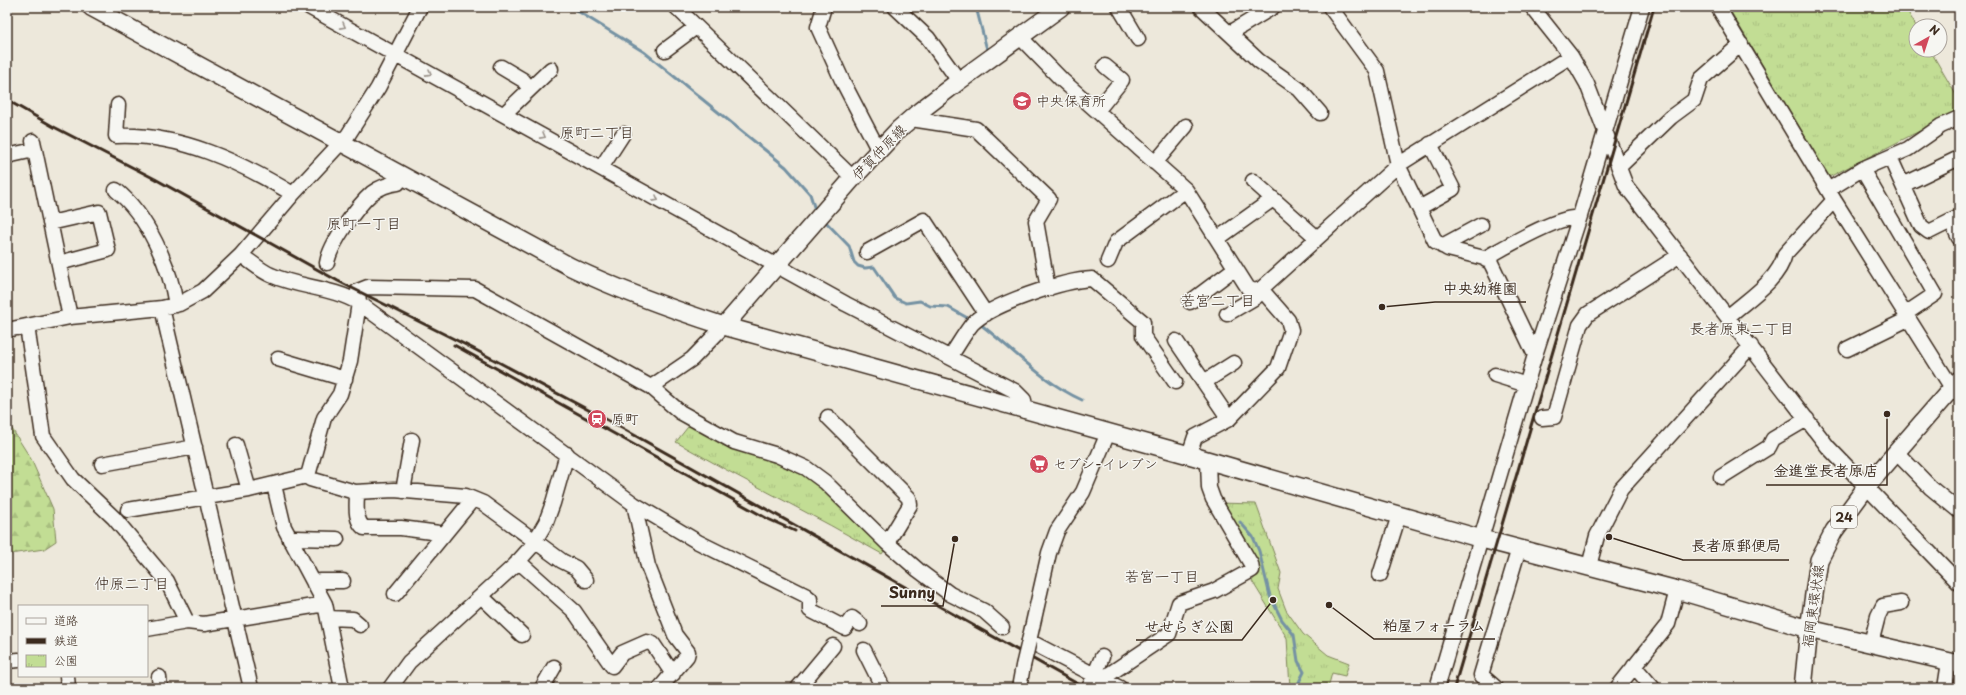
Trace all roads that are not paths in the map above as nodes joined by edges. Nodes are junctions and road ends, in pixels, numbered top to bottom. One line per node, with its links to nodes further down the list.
1 (91, 7): 37 (main road)
2 (309, 7): 21 (street, one-way to 21)
3 (420, 7): 21 (street)
4 (676, 7): 15 (street)
5 (824, 7): 39 (street)
6 (895, 7): 26 (street)
7 (1061, 7): 17 (main road, 伊賀仲原線)
8 (1119, 7): 18 (street)
9 (1202, 7): 16 (street)
10 (1274, 7): 16 (street)
11 (1330, 7): 44 (street)
12 (1532, 7): 22 (street)
13 (1642, 7): 35 (street)
14 (1718, 7): 19 (street)
15 (696, 27): 20 (street); 49 (street)
16 (1230, 33): 30 (street)
17 (1020, 37): 26 (main road, 伊賀仲原線); 29 (street)
18 (1138, 39)
19 (1741, 44): 45 (street); 55 (street)
20 (665, 50)
21 (395, 54): 31 (street, one-way to 31); 37 (street)
22 (1571, 56): 35 (street); 38 (street)
23 (1105, 66): 29 (street)
24 (501, 67): 27 (street)
25 (551, 69): 27 (street)
26 (959, 81): 33 (main road, 伊賀仲原線)
27 (530, 89): 31 (street)
28 (118, 105): 54 (street)
29 (1098, 111): 43 (street)
30 (1320, 113)
31 (504, 114): 46 (street, one-way to 46)
32 (1959, 118): 41 (street)
33 (911, 119): 39 (main road, 伊賀仲原線); 75 (street)
34 (1186, 126): 43 (street)
35 (1605, 130): 45 (street); 58 (street)
36 (623, 134): 46 (street)
37 (341, 143): 48 (main road); 54 (street)
38 (1430, 144): 44 (street); 57 (street)
39 (879, 151): 49 (main road, 伊賀仲原線)
40 (7, 156): 60 (street)
41 (1890, 157): 47 (street); 51 (street)
42 (1959, 158): 51 (street)
43 (1156, 163): 53 (street)
44 (1398, 165): 57 (street); 62 (street)
45 (1619, 167): 68 (street)
46 (600, 168): 73 (street, one-way to 73)
47 (1862, 169): 55 (street); 85 (street)
48 (402, 176): 72 (street); 87 (main road)
49 (853, 178): 73 (main road, 伊賀仲原線)
50 (1253, 181): 56 (street)
51 (1903, 186): 59 (street)
52 (116, 190): 79 (street)
53 (1186, 190): 64 (street); 70 (street)
54 (293, 194): 67 (street)
55 (1831, 195): 84 (street); 85 (street)
56 (1273, 199): 62 (street); 64 (street)
57 (1419, 208): 65 (street)
58 (1579, 218): 69 (street); 92 (street)
59 (1955, 219): 63 (street)
60 (50, 223): 71 (street); 71 (street)
61 (1481, 225): 65 (street)
62 (1317, 238): 76 (street)
63 (1959, 238)
64 (1217, 239): 74 (street)
65 (1442, 246): 69 (street)
66 (867, 252): 81 (street)
67 (241, 255): 78 (street); 79 (street)
68 (1680, 255): 84 (street); 105 (street)
69 (1486, 260): 92 (street)
70 (1108, 261)
71 (59, 263): 83 (street)
72 (327, 263)
73 (775, 266): 87 (main road, 伊賀仲原線); 93 (street)
74 (1234, 269): 76 (street); 77 (street)
75 (1048, 288): 81 (street); 98 (street)
76 (1261, 289): 82 (street); 106 (street)
77 (1190, 302)
78 (359, 303): 97 (street); 101 (street); 113 (street)
79 (176, 304): 80 (street)
80 (162, 308): 83 (street); 111 (street)
81 (986, 314): 93 (street)
82 (1227, 314)
83 (70, 316): 86 (street)
84 (1728, 316): 90 (street)
85 (1906, 316): 91 (street); 102 (street)
86 (27, 326): 88 (street); 151 (street)
87 (724, 326): 101 (street); 103 (main road)
88 (7, 330)
89 (1176, 341): 99 (street)
90 (1751, 346): 107 (street); 138 (street)
91 (1846, 349)
92 (1536, 355): 100 (street)
93 (950, 357): 103 (street)
94 (278, 359): 97 (street)
95 (1234, 363): 99 (street)
96 (1495, 375): 100 (street)
97 (345, 379): 117 (street)
98 (1175, 382)
99 (1204, 382): 106 (street)
100 (1527, 385): 132 (street)
101 (651, 387): 135 (street)
102 (1957, 387): 112 (main road, 福岡東環状線 / 24)
103 (1026, 411): 108 (main road)
104 (828, 417): 135 (street)
105 (1542, 418)
106 (1229, 419): 114 (street)
107 (1807, 419): 118 (street); 120 (street)
108 (1108, 433): 114 (main road); 158 (street)
109 (412, 440): 122 (street)
110 (236, 445): 121 (street)
111 (195, 447): 116 (street); 124 (street)
112 (1896, 452): 120 (main road, 福岡東環状線 / 24); 128 (street)
113 (567, 454): 126 (street); 134 (street)
114 (1189, 455): 115 (main road)
115 (1208, 461): 129 (main road); 169 (street)
116 (102, 464)
117 (307, 476): 119 (street); 123 (street)
118 (1721, 477)
119 (274, 485): 121 (street); 133 (street)
120 (1867, 486): 142 (street); 156 (main road, 福岡東環状線 / 24)
121 (249, 490): 124 (street)
122 (403, 491): 123 (street); 125 (street)
123 (357, 492): 130 (street)
124 (207, 496): 127 (street); 150 (street)
125 (473, 499): 130 (street); 134 (street)
126 (634, 504): 152 (street); 170 (street)
127 (128, 510)
128 (1959, 511)
129 (1399, 515): 132 (main road); 139 (street)
130 (443, 536): 145 (street)
131 (337, 539): 133 (street)
132 (1482, 539): 136 (main road); 180 (street)
133 (290, 540): 143 (street)
134 (535, 541): 137 (street); 140 (street)
135 (887, 543): 154 (street)
136 (1519, 548): 138 (main road); 181 (street)
137 (518, 561): 146 (street); 170 (street)
138 (1589, 566): 144 (main road)
139 (1380, 575)
140 (586, 580)
141 (343, 581): 143 (street)
142 (1959, 583)
143 (314, 584): 148 (street)
144 (1677, 590): 156 (main road); 166 (street)
145 (395, 594)
146 (481, 596): 157 (street); 174 (street)
147 (1901, 603): 159 (street)
148 (325, 604): 149 (street); 150 (street)
149 (328, 618): 153 (street); 173 (street)
150 (235, 619): 151 (street); 172 (street)
151 (187, 622): 155 (street)
152 (860, 624)
153 (360, 625)
154 (1002, 627)
155 (148, 629)
156 (1808, 629): 159 (main road); 184 (main road, 福岡東環状線 / 24)
157 (522, 635)
158 (1029, 641): 169 (street); 178 (street, bridge)
159 (1871, 644): 165 (main road)
160 (833, 646): 176 (street)
161 (864, 650): 177 (street)
162 (1102, 657): 169 (street)
163 (18, 660): 164 (street)
164 (7, 661)
165 (1954, 663): 185 (street)
166 (1634, 666): 182 (street); 183 (street)
167 (554, 667): 175 (street)
168 (67, 677): 171 (street)
169 (1095, 681): 179 (street)
170 (667, 683)
171 (68, 688)
172 (251, 688)
173 (342, 688)
174 (390, 688)
175 (542, 688)
176 (798, 688)
177 (883, 688)
178 (1019, 688)
179 (1120, 688)
180 (1437, 688)
181 (1496, 688)
182 (1617, 688)
183 (1653, 688)
184 (1803, 688)
185 (1944, 688)

